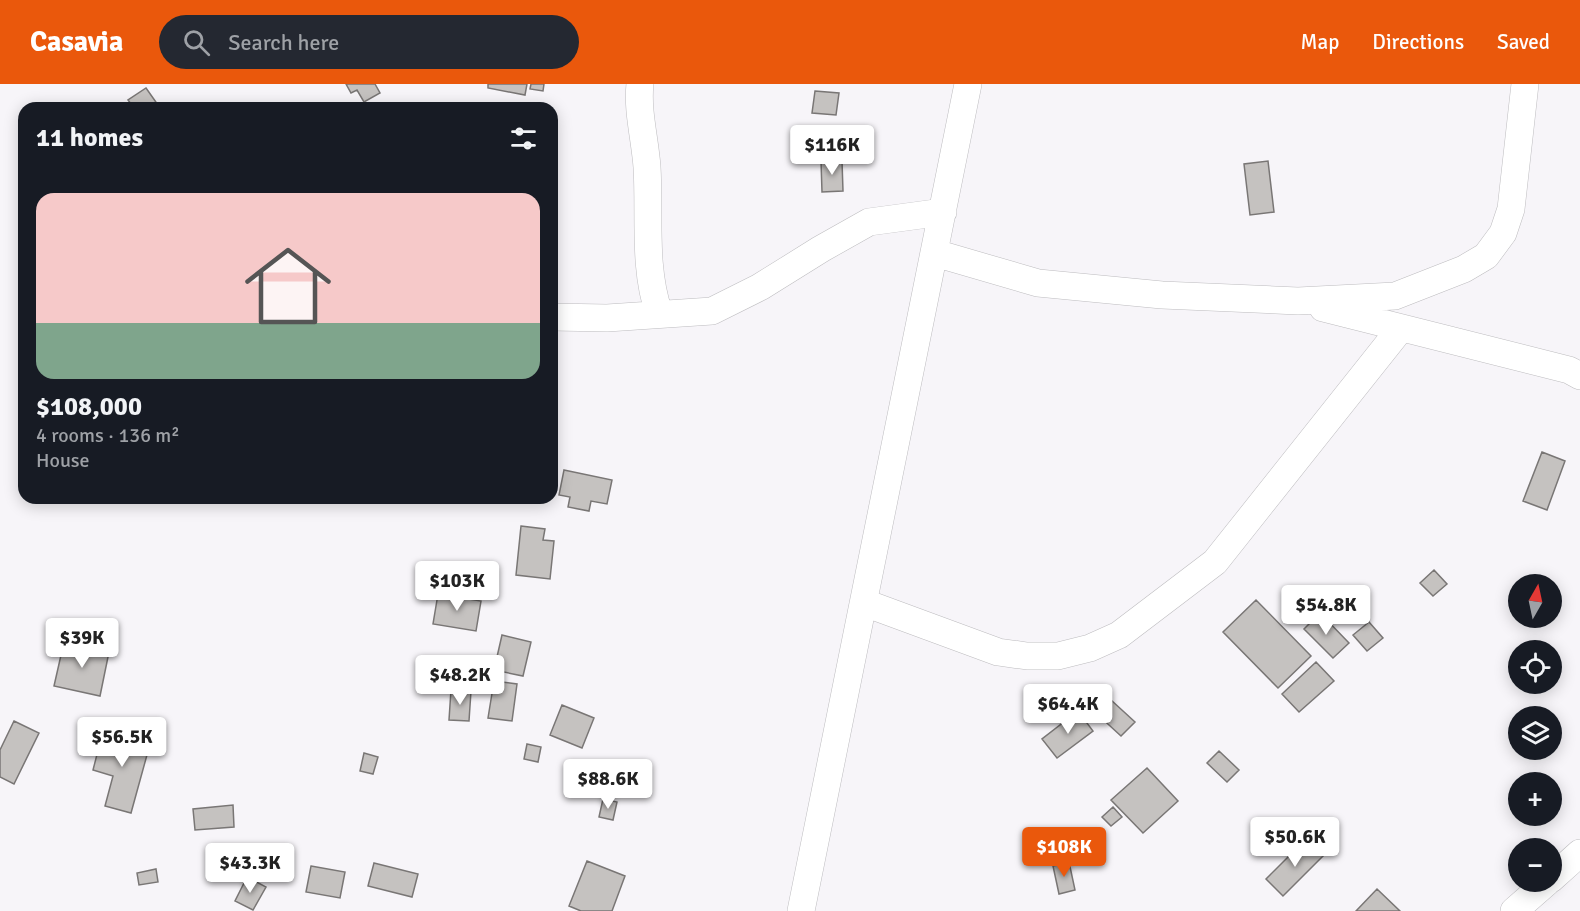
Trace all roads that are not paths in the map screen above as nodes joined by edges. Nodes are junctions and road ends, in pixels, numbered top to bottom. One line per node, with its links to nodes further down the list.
1 (640, 84): 7 (street)
2 (968, 84): 4 (street)
3 (1524, 84): 6 (street)
4 (943, 212): 5 (street); 7 (street)
5 (935, 253): 6 (street); 11 (street)
6 (1298, 301): 9 (street)
7 (659, 313): 8 (street)
8 (558, 317)
9 (1401, 328): 10 (street); 11 (street)
10 (1580, 376)
11 (865, 603): 15 (street)
12 (1580, 853): 13 (street)
13 (1562, 869)
14 (1536, 892): 16 (street)
15 (801, 911)
16 (1514, 911)

